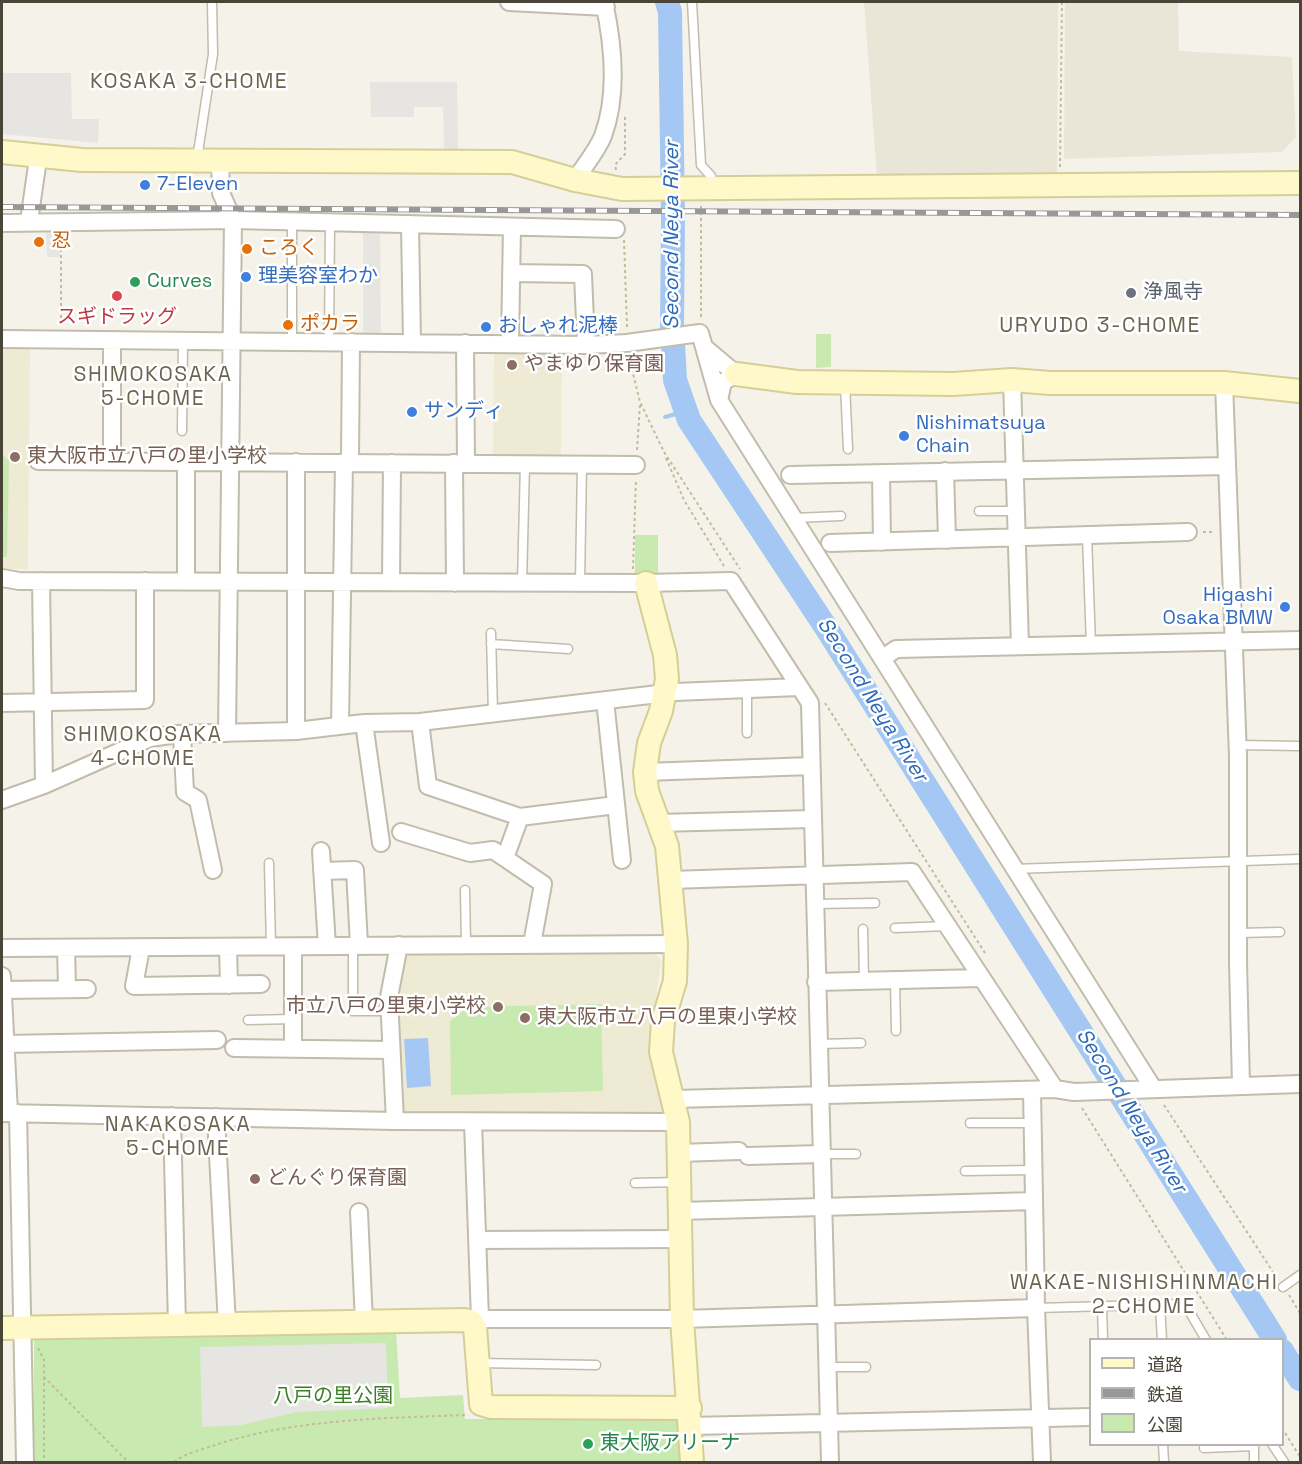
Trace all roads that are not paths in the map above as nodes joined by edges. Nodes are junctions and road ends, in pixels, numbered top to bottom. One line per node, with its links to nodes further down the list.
1 (212, 2): 6 (lane)
2 (509, 2): 4 (street)
3 (692, 2): 10 (lane)
4 (605, 4): 9 (street)
5 (2, 152): 6 (street)
6 (197, 159): 7 (street)
7 (220, 159): 9 (street); 12 (street)
8 (37, 166): 13 (street)
9 (575, 180): 10 (street)
10 (706, 183): 11 (street)
11 (1300, 183)
12 (233, 220): 13 (street); 14 (street); 25 (street)
13 (29, 221): 15 (street)
14 (292, 222): 16 (street); 26 (lane)
15 (2, 223)
16 (330, 223): 17 (street); 27 (lane)
17 (410, 224): 18 (street); 29 (street)
18 (512, 227): 19 (street); 20 (street)
19 (620, 230)
20 (511, 273): 31 (street); 32 (street)
21 (2, 339): 22 (street)
22 (112, 340): 23 (street); 41 (street)
23 (183, 340): 25 (street); 39 (lane)
24 (702, 340): 32 (street); 33 (street); 38 (street)
25 (232, 341): 26 (street); 43 (street)
26 (292, 341): 27 (street)
27 (329, 342): 28 (street)
28 (351, 342): 29 (street); 46 (street)
29 (412, 342): 30 (street)
30 (465, 343): 31 (street); 48 (street)
31 (510, 344): 32 (street)
32 (586, 345)
33 (736, 374): 35 (street); 38 (street)
34 (1012, 380): 35 (street); 36 (street); 53 (street)
35 (845, 382): 40 (lane)
36 (1224, 383): 37 (street); 52 (street)
37 (1300, 391)
38 (719, 400): 60 (street)
39 (182, 431)
40 (848, 450)
41 (112, 461): 42 (street); 44 (street)
42 (186, 461): 43 (street); 70 (street)
43 (231, 461): 45 (street); 71 (street)
44 (38, 462)
45 (296, 462): 46 (street); 72 (street)
46 (347, 462): 47 (street); 73 (street)
47 (392, 463): 48 (street); 74 (street)
48 (460, 464): 49 (street); 75 (street)
49 (525, 464): 50 (street); 76 (lane)
50 (582, 464): 51 (street); 77 (lane)
51 (636, 465)
52 (1227, 466): 53 (street); 81 (street)
53 (1014, 470): 54 (street); 58 (street)
54 (945, 471): 55 (street); 64 (street)
55 (881, 473): 56 (street); 65 (street)
56 (790, 475)
57 (979, 511): 58 (lane)
58 (1016, 511): 63 (street)
59 (841, 516): 60 (lane)
60 (794, 518): 86 (street)
61 (1188, 532): 62 (street)
62 (1087, 536): 63 (street); 83 (lane)
63 (1016, 537): 64 (street); 84 (street)
64 (947, 540): 65 (street)
65 (882, 542): 66 (street)
66 (830, 543)
67 (2, 578): 68 (street)
68 (41, 581): 69 (street); 91 (street)
69 (145, 581): 70 (street); 91 (street)
70 (186, 581): 71 (street)
71 (231, 581): 72 (street); 98 (street)
72 (295, 582): 73 (street); 97 (street)
73 (343, 582): 74 (street); 96 (street)
74 (391, 582): 75 (street)
75 (455, 583): 76 (street)
76 (522, 583): 77 (street)
77 (580, 583): 78 (street)
78 (639, 583): 87 (street); 89 (street)
79 (491, 633): 82 (lane)
80 (1300, 640): 81 (street)
81 (1233, 642): 83 (street); 101 (street)
82 (491, 644): 85 (lane); 93 (lane)
83 (1091, 645): 84 (street)
84 (1020, 646): 86 (street)
85 (568, 649)
86 (883, 658): 119 (street)
87 (799, 687): 88 (street); 103 (street)
88 (747, 689): 89 (street); 99 (lane)
89 (665, 693): 90 (street); 104 (street)
90 (605, 700): 93 (street); 107 (street)
91 (42, 702): 92 (street); 105 (street)
92 (2, 703)
93 (493, 715): 94 (street)
94 (420, 722): 95 (street); 108 (street)
95 (363, 723): 96 (street); 112 (street)
96 (340, 725): 97 (street)
97 (296, 731): 98 (street)
98 (227, 733): 100 (street)
99 (747, 733)
100 (182, 734): 105 (street); 120 (street)
101 (1238, 745): 102 (lane); 117 (street)
102 (1300, 746)
103 (811, 766): 104 (street); 109 (street)
104 (645, 772): 110 (street)
105 (44, 785): 106 (street)
106 (2, 800)
107 (616, 805): 108 (street); 116 (street)
108 (520, 817): 114 (street)
109 (812, 819): 110 (street); 122 (street)
110 (659, 823): 123 (street)
111 (401, 832): 114 (street)
112 (381, 843)
113 (321, 851): 121 (street)
114 (505, 858): 132 (street)
115 (1300, 859): 117 (lane)
116 (622, 860)
117 (1240, 861): 119 (lane); 131 (street)
118 (269, 863): 139 (lane)
119 (1014, 869): 171 (street)
120 (213, 870)
121 (322, 871): 136 (street); 137 (street)
122 (813, 874): 123 (street); 126 (street); 127 (street)
123 (671, 880): 133 (street)
124 (465, 890): 135 (lane)
125 (875, 903): 126 (lane)
126 (814, 904): 148 (street)
127 (947, 926): 128 (lane); 145 (street)
128 (895, 928)
129 (863, 929): 147 (lane)
130 (1280, 932): 131 (lane)
131 (1239, 933): 170 (street)
132 (532, 944): 133 (street); 135 (street)
133 (676, 944): 175 (street)
134 (399, 945): 135 (street); 137 (street); 156 (street)
135 (466, 945)
136 (327, 946): 137 (street); 140 (street)
137 (356, 946): 154 (lane)
138 (228, 947): 139 (street); 143 (street); 150 (street)
139 (271, 947): 140 (street)
140 (293, 947): 158 (street)
141 (2, 948): 142 (street)
142 (66, 948): 143 (street); 151 (street)
143 (141, 948): 150 (street)
144 (2, 976): 153 (street)
145 (981, 978): 146 (street); 172 (street)
146 (895, 980): 147 (street); 160 (lane)
147 (864, 981): 148 (street)
148 (816, 982): 164 (street)
149 (261, 984): 150 (street)
150 (229, 985)
151 (67, 989): 152 (street); 153 (street)
152 (87, 989)
153 (2, 990): 157 (street)
154 (353, 1000)
155 (352, 1011): 156 (lane)
156 (388, 1011): 167 (street)
157 (3, 1017): 163 (street)
158 (293, 1019): 159 (lane); 166 (street)
159 (248, 1020)
160 (896, 1031)
161 (217, 1040): 163 (street)
162 (861, 1043): 164 (lane)
163 (5, 1044): 168 (street)
164 (817, 1044): 174 (street)
165 (234, 1048): 166 (street)
166 (293, 1048): 167 (street)
167 (391, 1050): 179 (street)
168 (4, 1077): 176 (street)
169 (1300, 1084): 170 (street)
170 (1241, 1085): 171 (street)
171 (1149, 1088): 172 (street)
172 (1055, 1089): 173 (street)
173 (1032, 1090): 174 (street); 183 (street)
174 (819, 1095): 175 (street); 185 (street)
175 (674, 1098): 181 (street)
176 (9, 1113): 177 (street); 208 (street)
177 (172, 1116): 178 (street); 207 (street)
178 (216, 1117): 179 (street); 206 (street)
179 (395, 1121): 180 (street)
180 (473, 1122): 181 (street); 196 (street)
181 (678, 1122): 184 (street)
182 (970, 1123): 183 (lane)
183 (1032, 1123): 187 (street)
184 (679, 1153): 185 (street); 189 (street)
185 (821, 1154): 186 (lane); 192 (street)
186 (856, 1154)
187 (1034, 1170): 188 (lane); 191 (street)
188 (965, 1171)
189 (680, 1182): 190 (lane); 193 (street)
190 (635, 1183)
191 (1034, 1201): 192 (street); 201 (street)
192 (823, 1206): 193 (street); 202 (street)
193 (680, 1211): 195 (street)
194 (359, 1212): 205 (street)
195 (681, 1239): 196 (street); 203 (street)
196 (477, 1240): 204 (street)
197 (1300, 1275): 198 (lane)
198 (1283, 1287)
199 (1160, 1305): 200 (lane); 210 (lane); 211 (lane)
200 (1102, 1306): 201 (lane); 209 (lane)
201 (1036, 1308): 202 (street); 218 (street)
202 (827, 1315): 203 (street); 215 (street)
203 (682, 1319): 204 (street); 216 (street)
204 (476, 1321): 205 (street); 212 (street)
205 (364, 1322): 206 (street)
206 (227, 1325): 207 (street)
207 (177, 1326): 208 (street)
208 (20, 1333): 225 (street)
209 (1103, 1338)
210 (1162, 1338)
211 (1205, 1338)
212 (477, 1363): 213 (lane); 216 (street)
213 (596, 1365)
214 (866, 1366): 215 (lane)
215 (828, 1367): 219 (street)
216 (690, 1417): 219 (street); 226 (street)
217 (1089, 1417): 218 (street)
218 (1041, 1418): 219 (street); 228 (street)
219 (829, 1423): 227 (street)
220 (1163, 1446): 229 (lane)
221 (1237, 1446): 224 (lane)
222 (1254, 1446): 230 (lane)
223 (1273, 1446): 231 (lane)
224 (1204, 1448)
225 (25, 1462)
226 (692, 1462)
227 (830, 1462)
228 (1042, 1462)
229 (1164, 1462)
230 (1254, 1462)
231 (1284, 1462)

